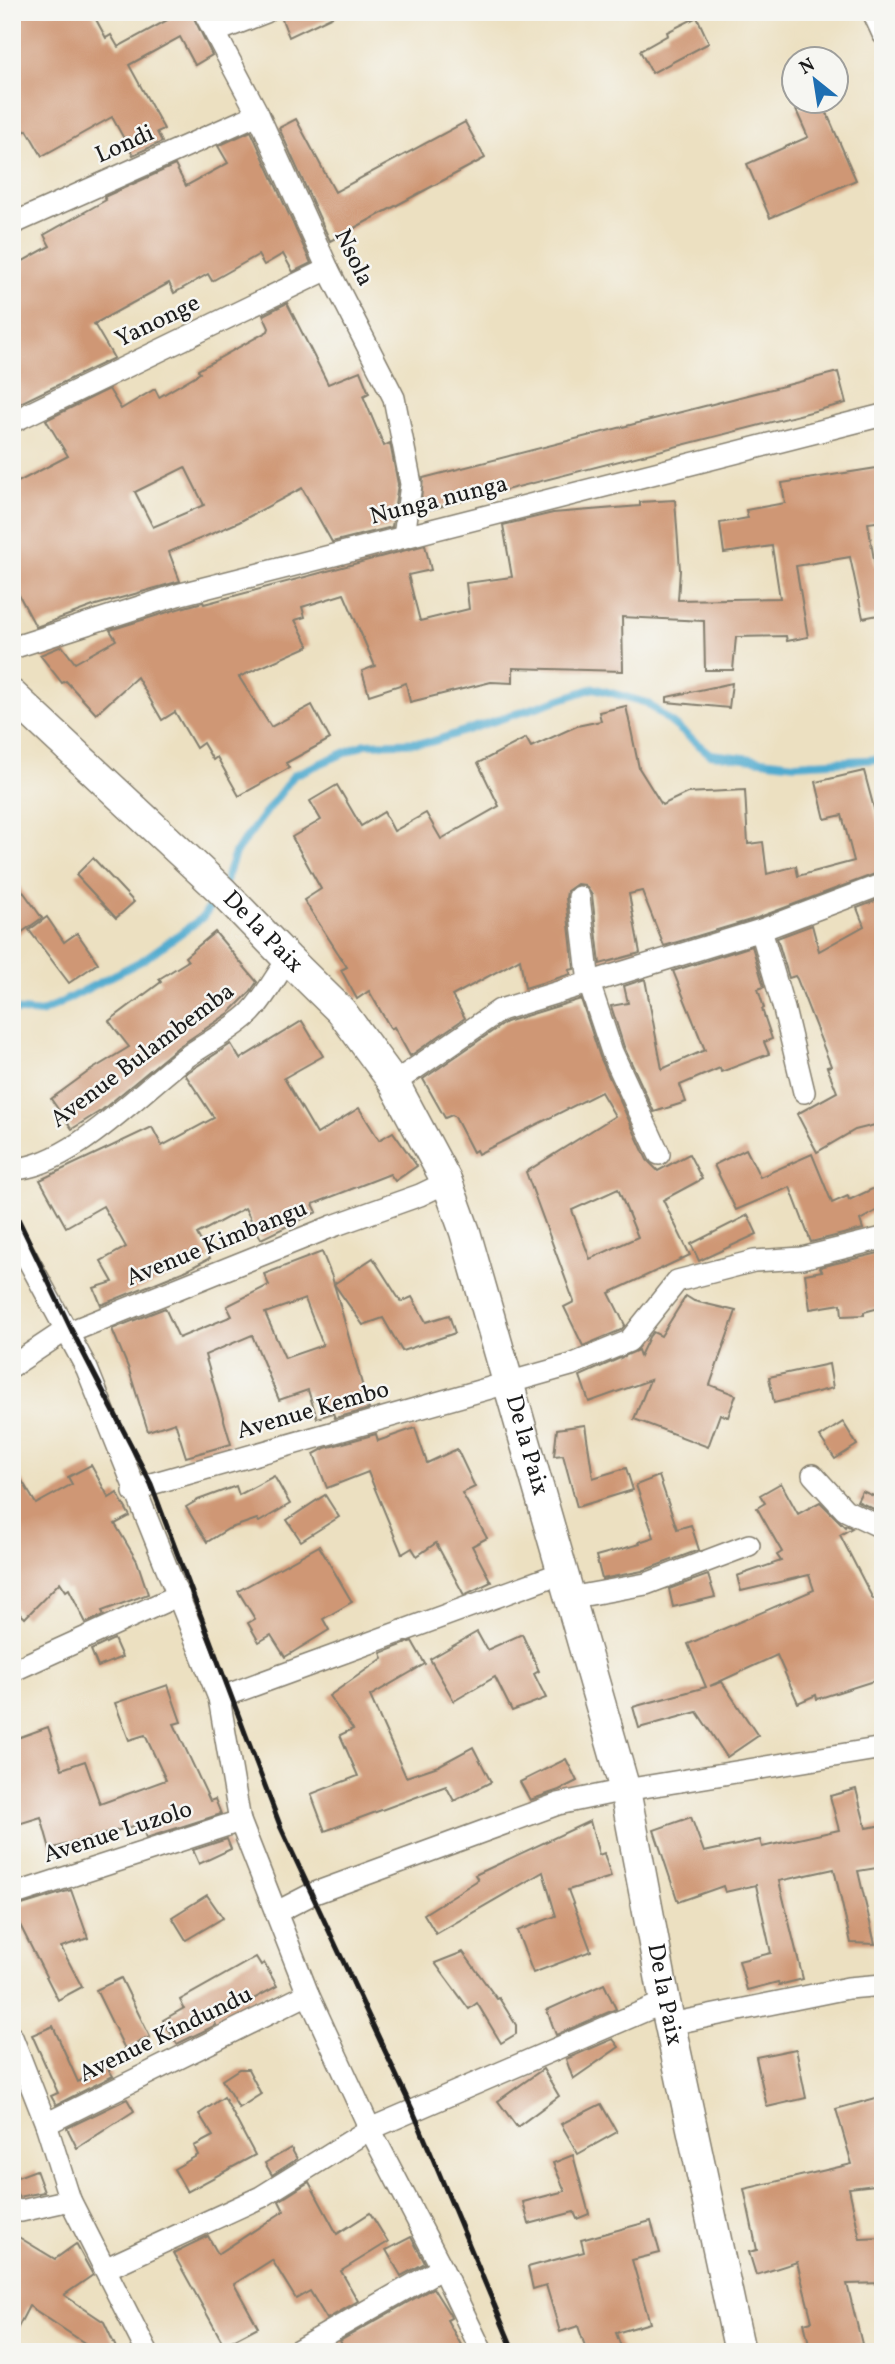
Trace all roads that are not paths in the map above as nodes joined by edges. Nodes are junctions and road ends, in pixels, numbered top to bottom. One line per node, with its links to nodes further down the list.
1 (204, 12): 4 (street, Nsola)
2 (266, 12): 4 (street)
3 (873, 12): 5 (street)
4 (215, 32): 6 (street, Nsola)
5 (883, 34)
6 (258, 114): 7 (street, Londi); 8 (street, Nsola)
7 (12, 224)
8 (328, 269): 10 (street, Yanonge); 11 (street, Nsola)
9 (883, 415): 11 (street, Nunga nunga)
10 (12, 422)
11 (404, 537): 12 (street, Nunga nunga)
12 (12, 648)
13 (12, 695): 17 (street, De la Paix)
14 (883, 884): 16 (street)
15 (579, 897): 18 (street)
16 (761, 930): 18 (street); 20 (street)
17 (288, 959): 19 (street, De la Paix); 22 (street, Avenue Bulambemba)
18 (589, 983): 19 (street); 21 (street)
19 (394, 1083): 23 (street, De la Paix)
20 (804, 1092)
21 (659, 1154)
22 (12, 1169)
23 (447, 1182): 26 (street, Avenue Kimbangu); 28 (street, De la Paix)
24 (12, 1230): 26 (street)
25 (883, 1238): 28 (street, Avenue Kembo)
26 (66, 1330): 27 (street, Avenue Kimbangu); 30 (street)
27 (12, 1366)
28 (507, 1383): 30 (street, Avenue Kembo); 33 (street, De la Paix)
29 (813, 1475): 31 (street)
30 (134, 1492): 34 (street)
31 (883, 1528)
32 (749, 1545): 33 (street)
33 (565, 1586): 36 (street); 38 (street, De la Paix)
34 (179, 1595): 35 (street); 36 (street)
35 (12, 1671)
36 (219, 1698): 39 (street)
37 (883, 1748): 38 (street)
38 (625, 1790): 41 (street); 44 (street, De la Paix)
39 (240, 1821): 40 (street, Avenue Luzolo); 41 (street)
40 (12, 1895)
41 (277, 1912): 43 (street)
42 (883, 1984): 44 (street)
43 (308, 1994): 46 (street, Avenue Kindundu); 47 (street)
44 (668, 2013): 47 (street); 55 (street, De la Paix)
45 (12, 2037): 46 (street)
46 (46, 2124): 48 (street)
47 (370, 2129): 50 (street); 51 (street)
48 (70, 2200): 49 (street); 50 (street)
49 (12, 2209)
50 (107, 2268): 52 (street)
51 (442, 2268): 53 (street); 54 (street)
52 (147, 2352)
53 (295, 2352)
54 (482, 2352)
55 (740, 2352)

